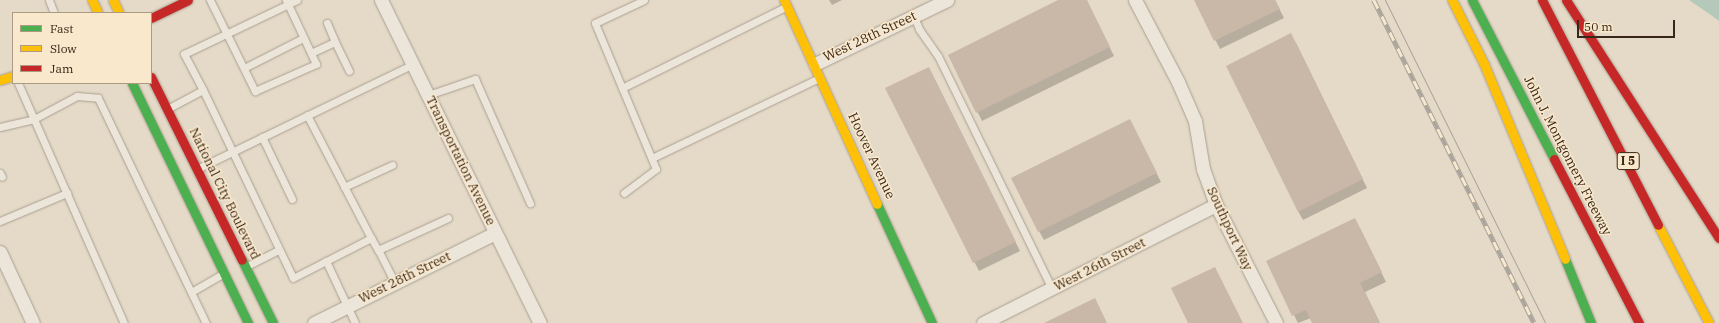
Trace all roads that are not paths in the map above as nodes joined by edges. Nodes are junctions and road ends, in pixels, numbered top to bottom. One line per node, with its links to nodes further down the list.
1 (49, 0): 17 (lane)
2 (92, 0): 18 (main road)
3 (113, 0): 19 (main road)
4 (188, 0): 21 (main road)
5 (210, 0): 23 (lane)
6 (297, 0): 15 (lane)
7 (381, 0): 27 (street, Transportation Avenue)
8 (644, 0): 37 (lane)
9 (946, 0): 20 (street, West 28th Street)
10 (1135, 0): 54 (street, Southport Way)
11 (1452, 0): 81 (main road)
12 (1472, 0): 82 (main road, John J. Montgomery Freeway)
13 (1542, 0): 83 (main road, I 5)
14 (1566, 0): 59 (main road)
15 (287, 2): 23 (lane); 24 (lane)
16 (786, 3): 28 (main road, Hoover Avenue); 37 (lane)
17 (54, 12)
18 (98, 12)
19 (119, 12)
20 (914, 17): 28 (street, West 28th Street); 67 (lane)
21 (152, 18)
22 (327, 23): 25 (lane)
23 (226, 33): 29 (lane); 38 (lane)
24 (303, 38): 26 (lane); 29 (lane)
25 (335, 42): 26 (lane); 30 (lane)
26 (311, 53): 29 (lane)
27 (413, 64): 39 (street, Transportation Avenue); 41 (lane)
28 (814, 64): 32 (main road, Hoover Avenue)
29 (244, 68)
30 (349, 71)
31 (12, 76): 34 (main road)
32 (821, 77): 46 (lane); 78 (main road, Hoover Avenue)
33 (152, 79): 40 (main road, National City Boulevard)
34 (0, 80)
35 (18, 84): 42 (lane)
36 (132, 84): 65 (main road)
37 (622, 88): 46 (lane)
38 (202, 90): 40 (lane); 45 (lane)
39 (428, 94): 53 (lane); 57 (street, Transportation Avenue)
40 (167, 109): 48 (main road, National City Boulevard)
41 (307, 115): 44 (lane); 49 (lane)
42 (34, 119): 43 (lane); 50 (lane); 68 (lane)
43 (0, 127)
44 (262, 137): 45 (lane); 52 (lane)
45 (231, 153): 48 (lane); 60 (lane)
46 (652, 158): 51 (lane)
47 (392, 165): 49 (lane)
48 (197, 169): 64 (main road, National City Boulevard)
49 (344, 187): 58 (lane)
50 (67, 193): 56 (lane); 71 (lane)
51 (624, 193)
52 (292, 198)
53 (530, 203)
54 (1216, 205): 67 (street, West 26th Street); 80 (street, Southport Way)
55 (448, 218): 61 (lane)
56 (0, 221)
57 (495, 233): 66 (street, West 28th Street); 77 (street, Transportation Avenue)
58 (371, 238): 61 (lane); 63 (lane)
59 (1719, 238)
60 (279, 250): 63 (lane); 64 (lane)
61 (378, 250): 66 (lane)
62 (0, 252): 70 (street)
63 (326, 261): 69 (lane)
64 (245, 267): 74 (main road, National City Boulevard)
65 (224, 272): 68 (lane); 73 (main road)
66 (395, 283): 69 (street, West 28th Street)
67 (1053, 290): 79 (street, West 26th Street)
68 (193, 291): 72 (lane)
69 (347, 307): 75 (street, West 28th Street); 76 (lane)
70 (33, 323)
71 (124, 323)
72 (206, 323)
73 (248, 323)
74 (273, 323)
75 (314, 323)
76 (355, 323)
77 (540, 323)
78 (932, 323)
79 (984, 323)
80 (1276, 323)
81 (1591, 323)
82 (1639, 323)
83 (1709, 323)

